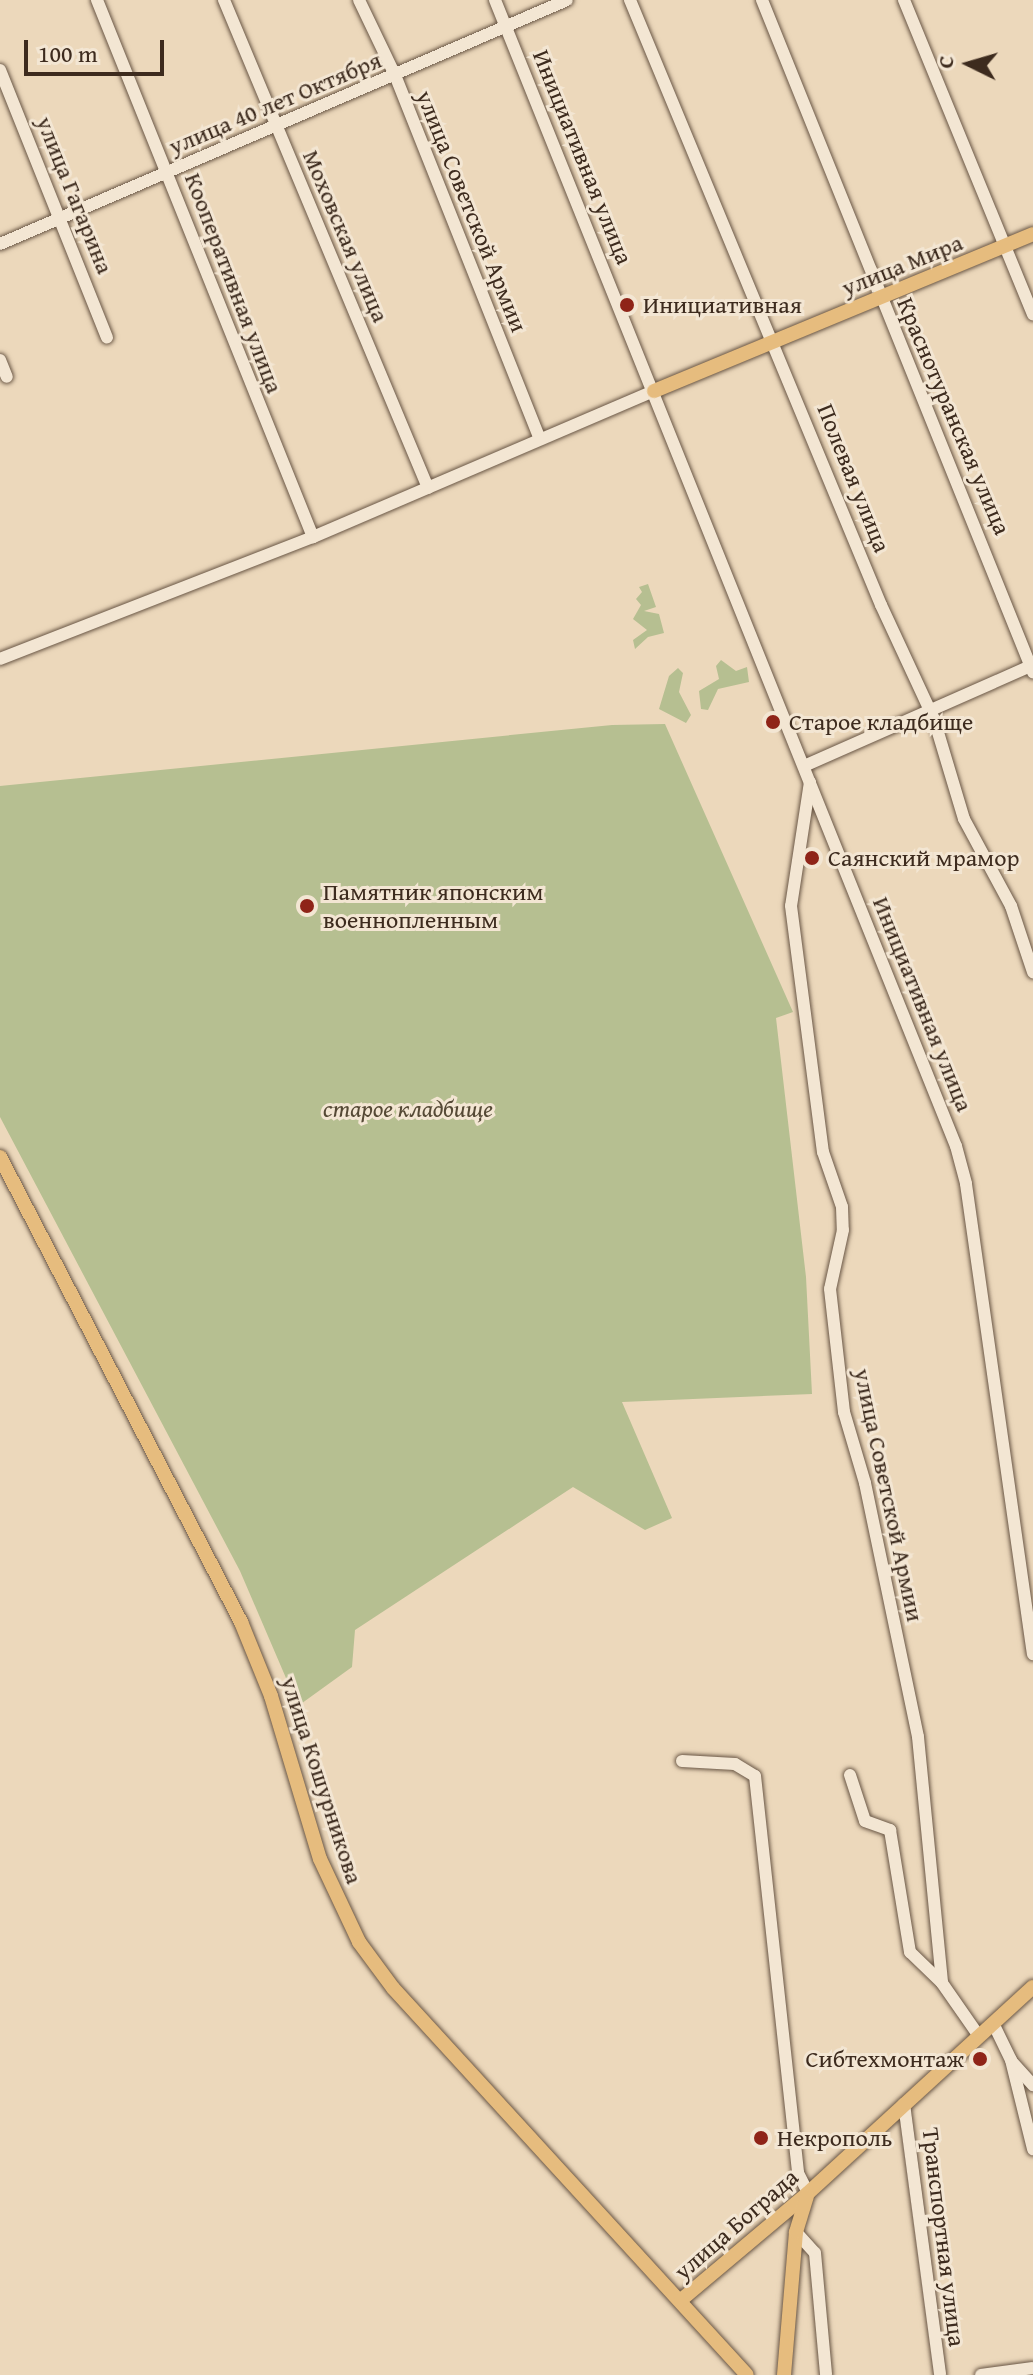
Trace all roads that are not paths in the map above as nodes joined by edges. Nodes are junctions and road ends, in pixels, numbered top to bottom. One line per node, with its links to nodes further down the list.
1 (97, 0): 13 (street, Кооперативная улица)
2 (224, 0): 12 (street, Моховская улица)
3 (359, 0): 11 (street, улица Советской Армии)
4 (495, 0): 9 (street, Инициативная улица)
5 (567, 0): 9 (street, улица 40 лет Октября)
6 (630, 0): 21 (street, Полевая улица)
7 (762, 0): 18 (street, Краснотуранская улица)
8 (904, 0): 17 (street)
9 (506, 26): 11 (street, улица 40 лет Октября); 24 (street, Инициативная улица)
10 (0, 70): 14 (street, улица Гагарина)
11 (395, 75): 12 (street, улица 40 лет Октября); 25 (street, улица Советской Армии)
12 (276, 127): 13 (street, улица 40 лет Октября); 26 (street, Моховская улица)
13 (167, 173): 14 (street, улица 40 лет Октября); 27 (street, Кооперативная улица)
14 (61, 217): 16 (street, улица 40 лет Октября); 20 (street, улица Гагарина)
15 (1033, 234): 17 (main road, улица Мира)
16 (0, 244)
17 (1005, 246): 18 (main road, улица Мира); 19 (street)
18 (881, 297): 21 (main road, улица Мира); 29 (street, Краснотуранская улица)
19 (1033, 315)
20 (107, 337)
21 (774, 341): 24 (main road, улица Мира); 30 (street, Полевая улица)
22 (0, 360): 23 (street)
23 (7, 377)
24 (654, 391): 25 (street); 31 (street, Инициативная улица)
25 (540, 439): 26 (street)
26 (428, 488): 27 (street)
27 (313, 537): 28 (street)
28 (0, 659)
29 (1032, 668): 30 (street)
30 (928, 710): 31 (street); 33 (street, Полевая улица)
31 (804, 766): 32 (street, Инициативная улица)
32 (810, 782): 35 (street, Инициативная улица); 38 (street, улица Советской Армии)
33 (1033, 972)
34 (0, 1157): 48 (main road, улица Кошурникова)
35 (1033, 1654)
36 (682, 1761): 46 (street)
37 (850, 1775): 38 (street, улица Советской Армии)
38 (942, 1983): 41 (street, улица Советской Армии)
39 (1033, 1987): 40 (main road, улица Бограда)
40 (993, 2023): 41 (main road, улица Бограда); 42 (street)
41 (979, 2036): 44 (main road, улица Бограда)
42 (1011, 2060): 43 (street); 45 (street)
43 (1033, 2085)
44 (904, 2104): 46 (main road, улица Бограда); 53 (street, Транспортная улица)
45 (1033, 2149)
46 (808, 2193): 47 (main road); 48 (main road, улица Бограда)
47 (796, 2232): 51 (main road); 52 (street)
48 (681, 2300): 50 (main road, улица Кошурникова)
49 (1033, 2368): 54 (street)
50 (747, 2375)
51 (784, 2375)
52 (826, 2375)
53 (940, 2375)
54 (981, 2375)

